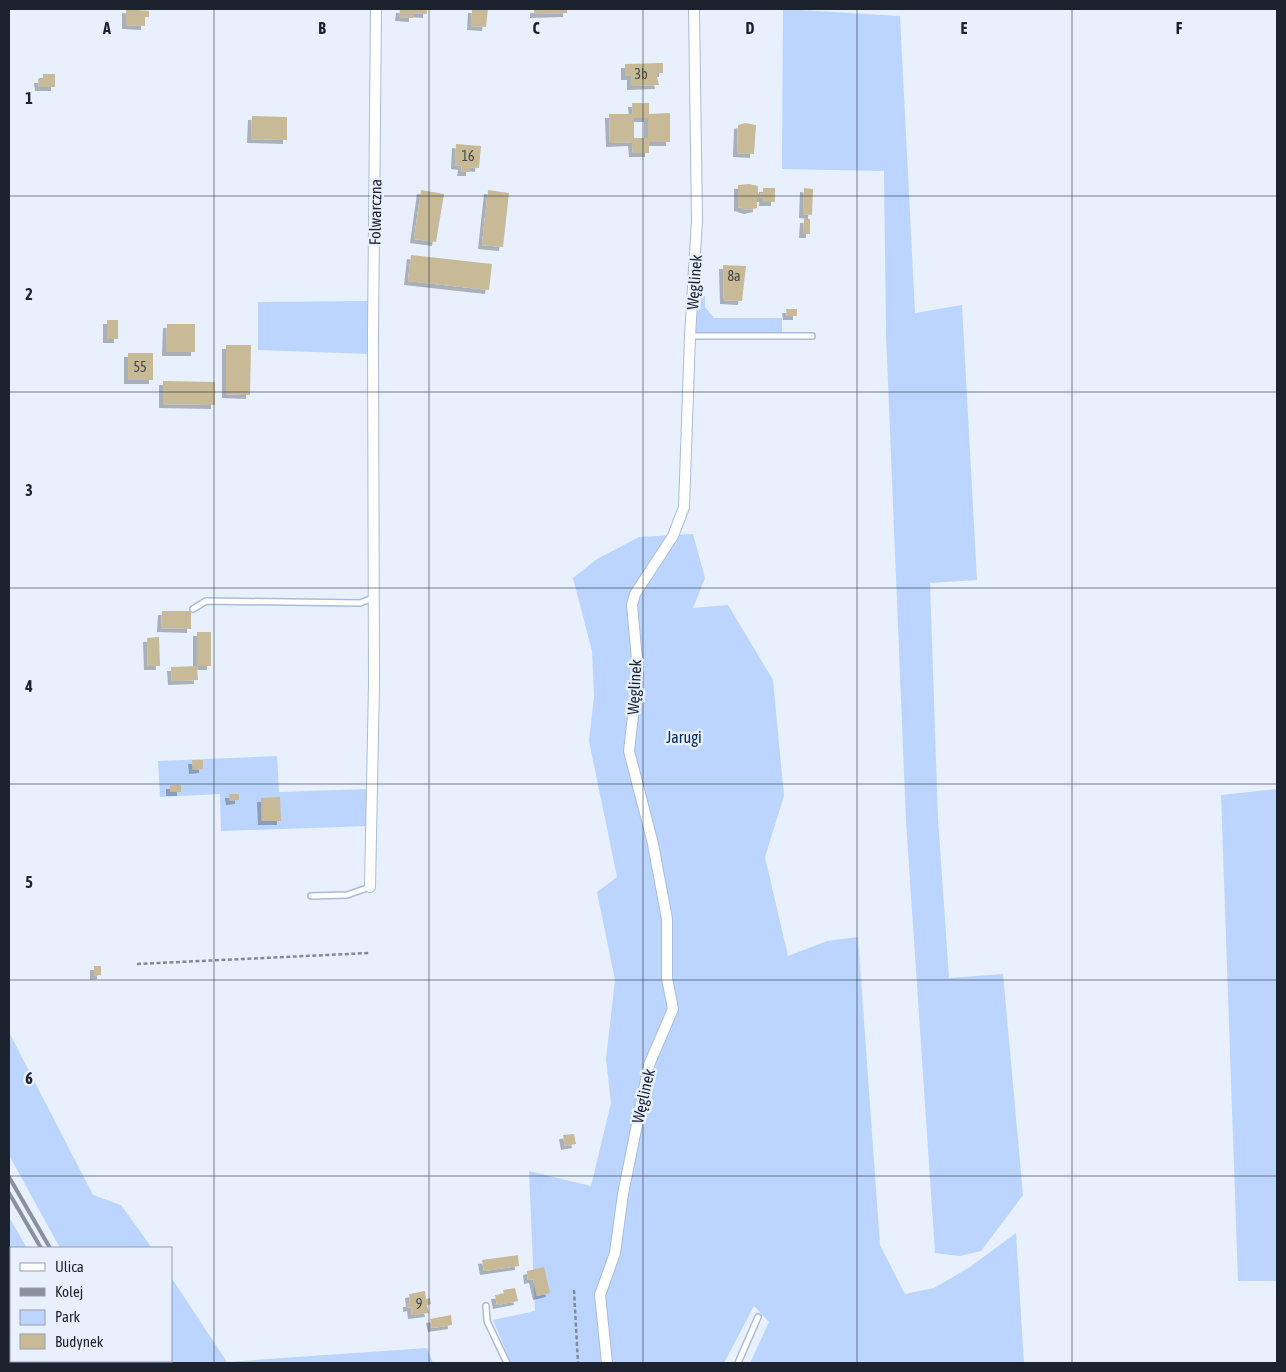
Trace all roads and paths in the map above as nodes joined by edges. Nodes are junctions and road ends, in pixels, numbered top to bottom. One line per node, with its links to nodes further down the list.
1 (376, 9): 5 (street, Folwarczna)
2 (694, 9): 3 (street, Węglinek)
3 (690, 336): 4 (lane); 16 (street, Węglinek)
4 (812, 336)
5 (374, 597): 6 (lane); 7 (street, Folwarczna)
6 (193, 609)
7 (370, 887): 8 (lane)
8 (311, 896)
9 (369, 952): 10 (path)
10 (137, 964)
11 (574, 1290): 15 (path)
12 (486, 1306): 14 (lane)
13 (758, 1317): 17 (lane)
14 (507, 1363)
15 (578, 1363)
16 (607, 1363)
17 (738, 1363)

